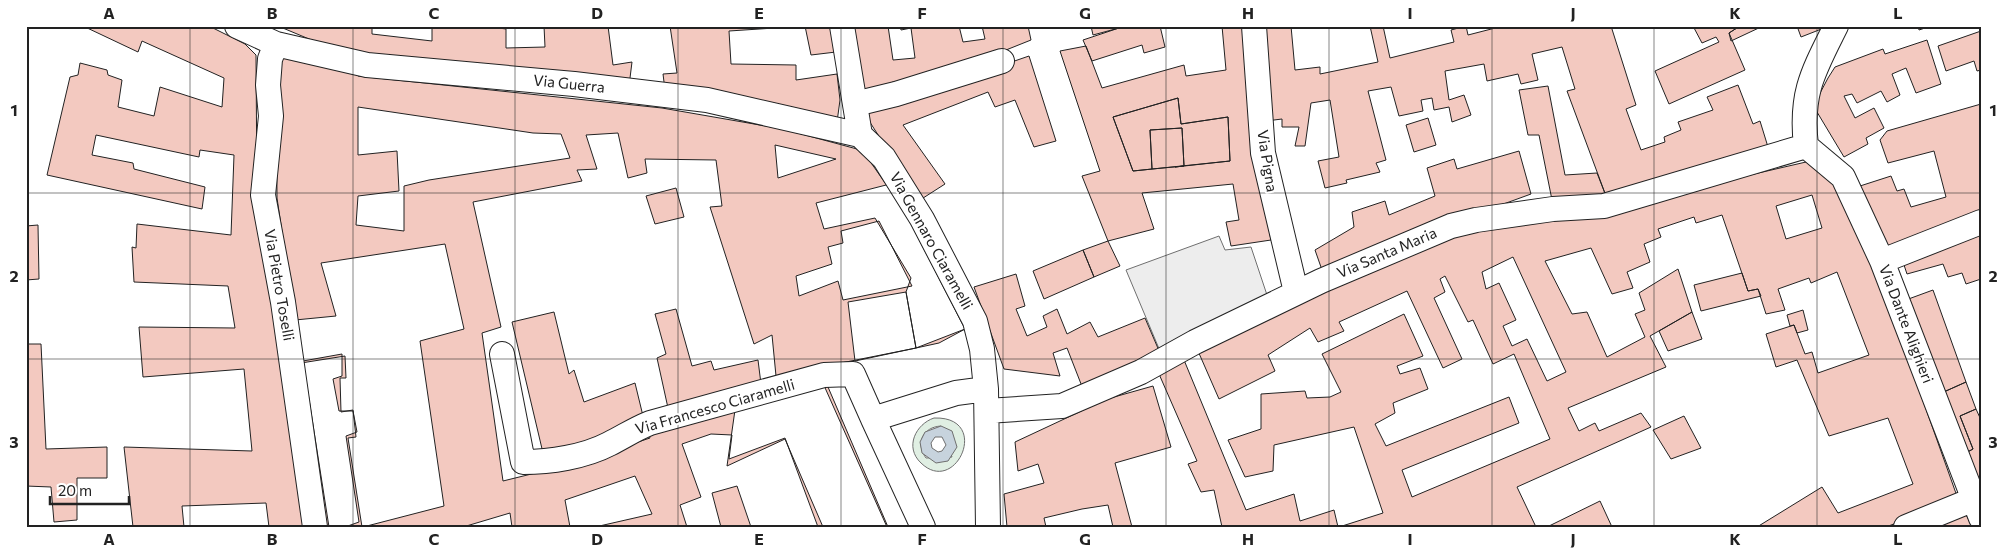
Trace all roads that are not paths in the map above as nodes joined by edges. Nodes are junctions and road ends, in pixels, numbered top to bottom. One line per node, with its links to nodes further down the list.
1 (237, 26): 5 (street, Via Guerra)
2 (842, 26): 7 (street)
3 (1254, 26): 12 (street, Via Pigna)
4 (1836, 26): 9 (street)
5 (276, 44): 8 (street, Via Guerra); 17 (street, Via Pietro Toselli)
6 (1002, 61): 7 (street)
7 (855, 104): 8 (street)
8 (860, 135): 14 (street, Via Gennaro Ciaramelli)
9 (1806, 146): 11 (street, Via Dante Alighieri); 12 (street, Via Santa Maria)
10 (1981, 222): 11 (street)
11 (1882, 261): 16 (street, Via Dante Alighieri)
12 (1296, 292): 14 (street, Via Santa Maria)
13 (502, 354): 15 (street, Via Francesco Ciaramelli)
14 (987, 400): 15 (street, Via Santa Maria); 19 (street, Via Gennaro Ciaramelli)
15 (873, 420): 18 (street)
16 (1976, 509): 20 (street)
17 (315, 527)
18 (923, 527)
19 (988, 527)
20 (1906, 527)

